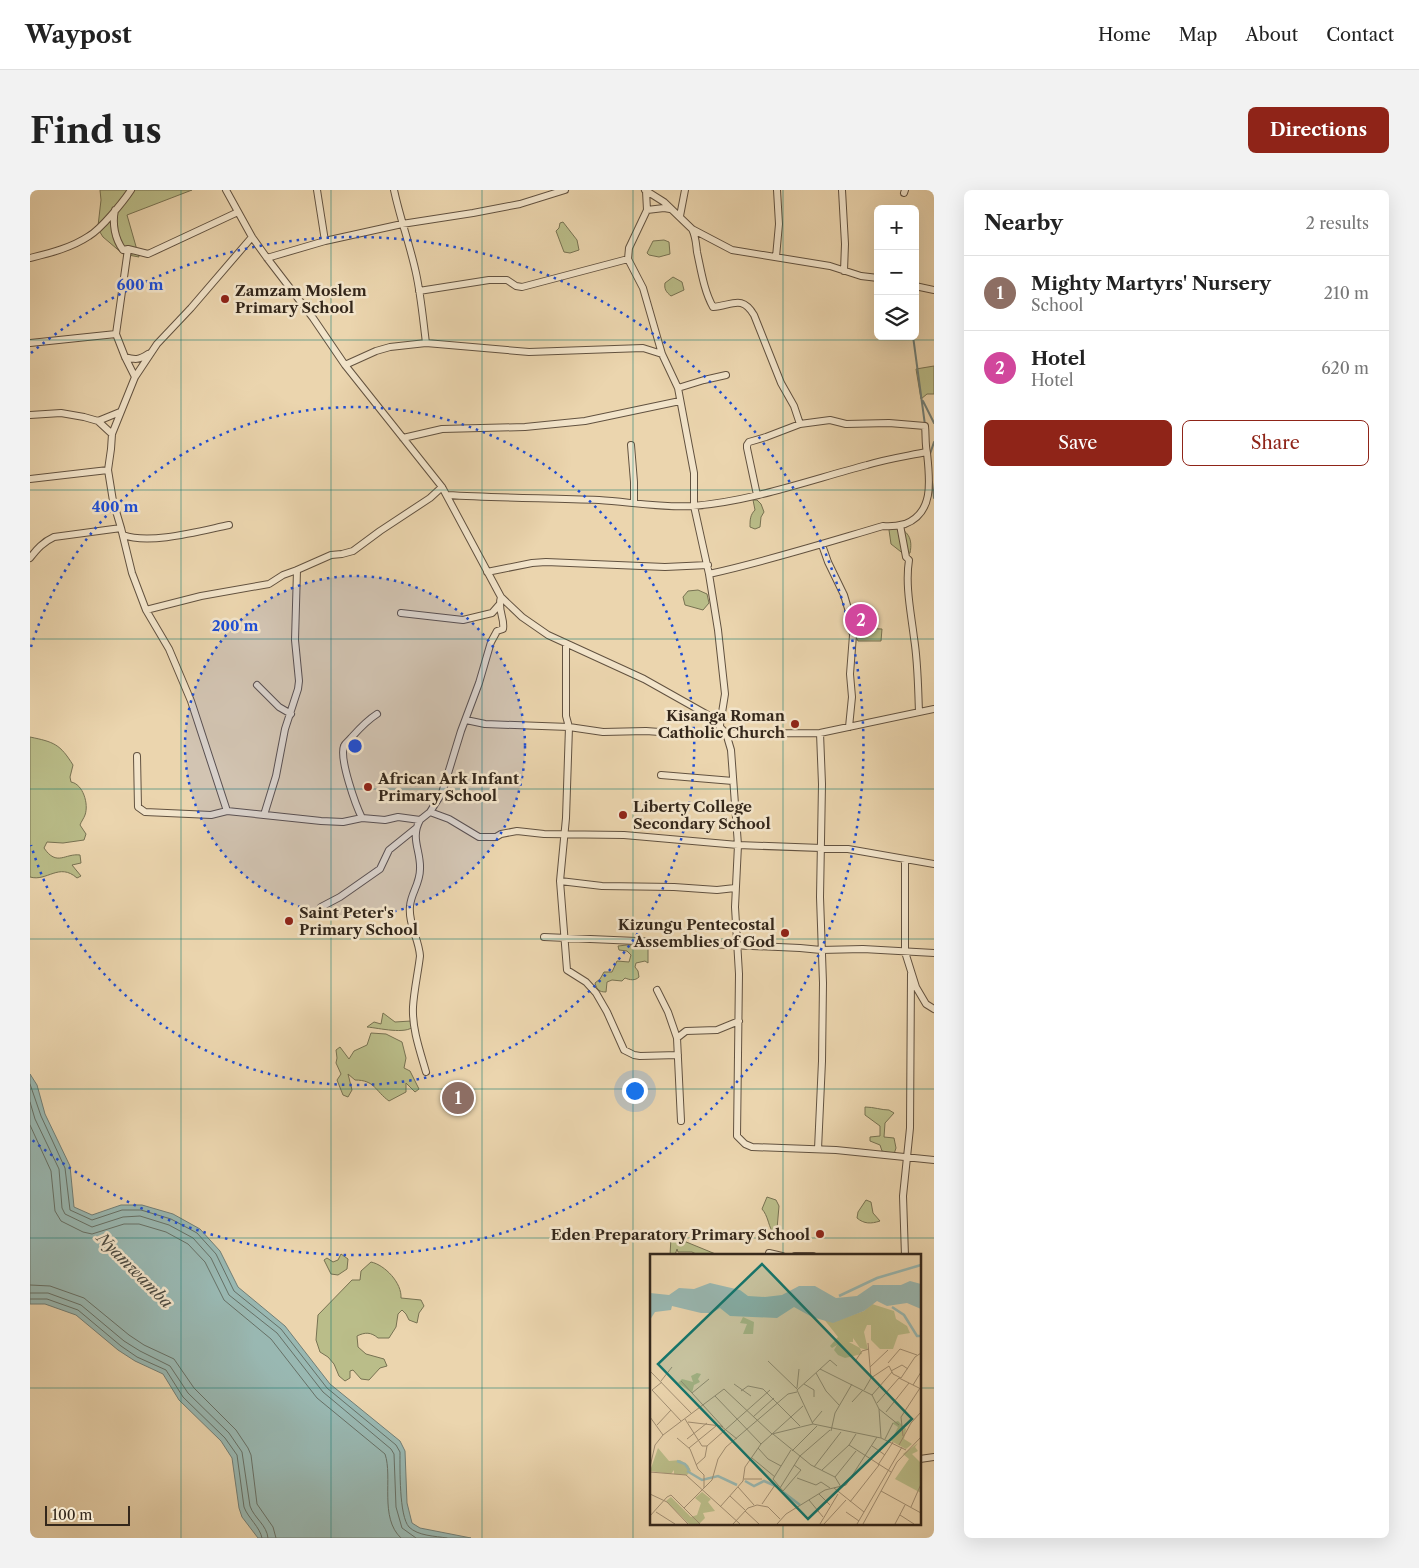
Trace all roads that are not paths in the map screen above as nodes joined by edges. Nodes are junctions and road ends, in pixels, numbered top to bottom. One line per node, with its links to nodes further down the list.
1 (131, 190): 10 (street)
2 (226, 190): 13 (street)
3 (317, 190): 18 (street)
4 (394, 190): 15 (street)
5 (565, 190): 15 (street)
6 (645, 190): 11 (street); 12 (street)
7 (685, 190): 14 (street)
8 (777, 190): 20 (street)
9 (842, 190): 24 (street)
10 (115, 210): 19 (street); 21 (street)
11 (647, 210): 12 (street); 23 (street)
12 (672, 210): 14 (street)
13 (238, 212): 17 (street); 19 (street)
14 (680, 216): 16 (street)
15 (402, 224): 18 (street); 28 (street)
16 (692, 229): 20 (street); 43 (street)
17 (252, 237): 22 (street); 32 (street)
18 (325, 241): 22 (street)
19 (128, 249): 29 (street)
20 (776, 257): 24 (street)
21 (30, 258)
22 (267, 258): 35 (street)
23 (628, 259): 28 (street); 33 (street)
24 (844, 271): 25 (street)
25 (874, 277)
26 (919, 287): 27 (street)
27 (934, 290)
28 (419, 291): 31 (street)
29 (116, 334): 30 (street); 34 (street)
30 (30, 343)
31 (426, 343): 33 (street); 35 (street)
32 (151, 352): 34 (street); 37 (street)
33 (662, 354): 38 (street)
34 (124, 357): 37 (street)
35 (345, 365): 45 (street)
36 (726, 375): 38 (street)
37 (135, 376): 40 (street)
38 (678, 388): 39 (street)
39 (680, 401): 45 (street); 55 (street)
40 (120, 412): 42 (street); 44 (street)
41 (30, 415): 42 (street)
42 (98, 421): 44 (street)
43 (800, 424): 47 (street); 53 (street)
44 (112, 434): 48 (street)
45 (403, 438): 50 (street)
46 (631, 444): 54 (street)
47 (926, 452): 51 (street); 53 (street)
48 (108, 470): 49 (street); 58 (street)
49 (30, 479)
50 (442, 487): 52 (street); 63 (street)
51 (933, 488): 57 (street)
52 (447, 495): 54 (street); 64 (street)
53 (757, 495): 55 (street)
54 (634, 502): 55 (street)
55 (694, 506): 62 (street)
56 (229, 525): 58 (street)
57 (900, 525): 59 (street); 73 (street)
58 (122, 531): 60 (street); 68 (street)
59 (822, 545): 65 (street); 79 (street)
60 (33, 547): 61 (street)
61 (30, 558)
62 (708, 565): 64 (street); 65 (street)
63 (298, 570): 68 (street); 74 (street)
64 (487, 572): 66 (street)
65 (709, 574): 77 (street)
66 (501, 596): 67 (street); 70 (street)
67 (499, 604): 69 (street); 76 (street)
68 (146, 610): 85 (street)
69 (401, 613)
70 (566, 644): 77 (street); 78 (street)
71 (257, 685): 74 (street)
72 (934, 709): 73 (street)
73 (919, 712): 79 (street)
74 (291, 714): 87 (street)
75 (377, 714): 88 (street)
76 (466, 720): 78 (street); 86 (street)
77 (720, 725): 80 (street)
78 (570, 727): 80 (street); 91 (street)
79 (849, 727): 81 (street)
80 (726, 733): 81 (street); 84 (street)
81 (820, 734): 93 (street)
82 (137, 756): 85 (street)
83 (661, 775): 84 (street)
84 (733, 782): 92 (street)
85 (227, 811): 87 (street)
86 (430, 812): 89 (street); 91 (street)
87 (264, 816): 88 (street)
88 (362, 818): 89 (street)
89 (420, 820): 90 (street)
90 (415, 829): 98 (street); 111 (street)
91 (564, 833): 92 (street); 96 (street)
92 (738, 845): 93 (street); 97 (street)
93 (821, 847): 94 (street); 102 (street)
94 (905, 859): 95 (street); 103 (street)
95 (934, 864)
96 (560, 881): 97 (street); 100 (street)
97 (735, 888): 101 (street)
98 (322, 907)
99 (544, 937): 100 (street)
100 (565, 938): 101 (street); 110 (street)
101 (738, 946): 102 (street); 108 (street)
102 (821, 950): 103 (street); 113 (street)
103 (905, 952): 104 (street); 105 (street)
104 (934, 953)
105 (911, 974): 107 (street); 114 (street)
106 (657, 990): 109 (street)
107 (934, 1009)
108 (739, 1021): 109 (street); 113 (street)
109 (677, 1038): 110 (street)
110 (678, 1055): 112 (street)
111 (426, 1072)
112 (681, 1121)
113 (818, 1149): 114 (street)
114 (906, 1157): 115 (street); 118 (street)
115 (934, 1160)
116 (769, 1253): 117 (street)
117 (773, 1254)
118 (905, 1254)

